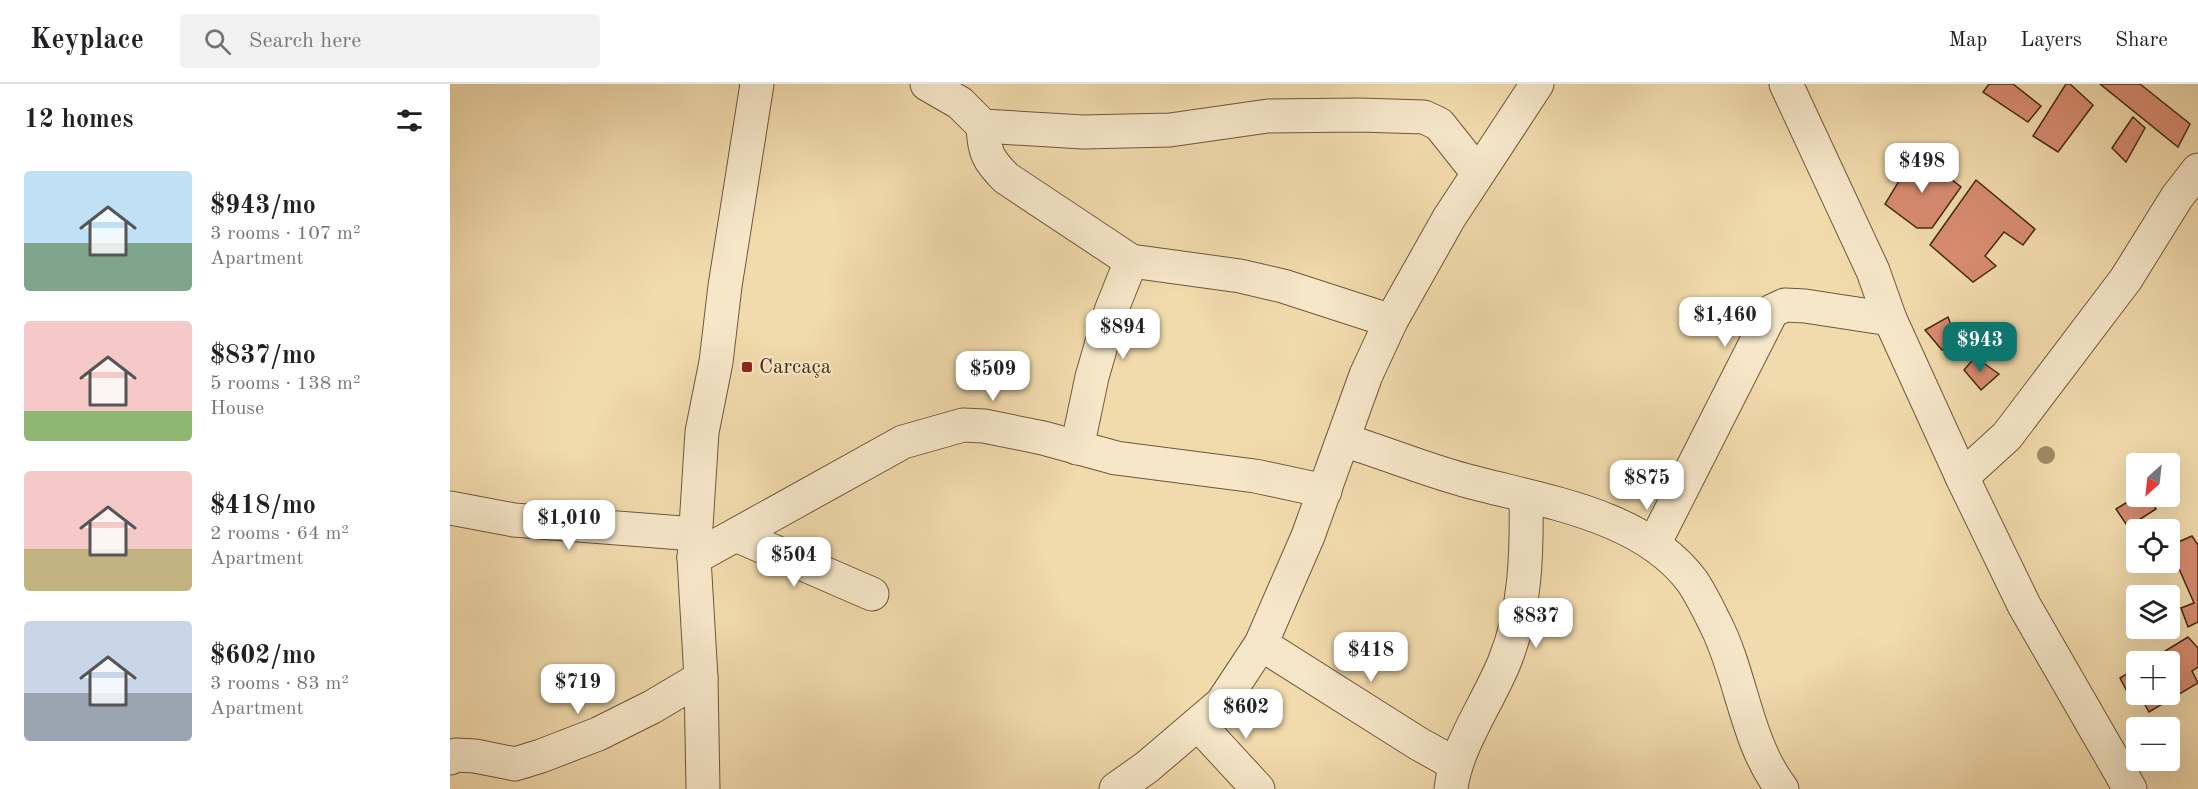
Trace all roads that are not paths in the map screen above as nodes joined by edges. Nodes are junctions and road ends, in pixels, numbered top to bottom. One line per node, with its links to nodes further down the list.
1 (758, 84): 19 (street)
2 (927, 84): 5 (street)
3 (1537, 84): 7 (street)
4 (1800, 92): 9 (street)
5 (983, 126): 7 (street); 8 (street)
6 (2198, 170): 13 (street)
7 (1478, 173): 10 (street)
8 (1131, 261): 10 (street); 12 (street)
9 (1890, 319): 13 (street); 18 (street)
10 (1391, 321): 11 (street)
11 (1343, 440): 14 (street); 15 (street)
12 (1077, 448): 14 (street); 17 (street)
13 (1962, 477): 26 (street)
14 (1325, 491): 21 (street)
15 (1526, 496): 18 (street); 25 (street)
16 (450, 508): 19 (street)
17 (736, 535): 19 (street); 20 (street)
18 (1654, 544): 30 (street)
19 (694, 546): 22 (street)
20 (872, 594)
21 (1261, 644): 23 (street); 25 (street)
22 (701, 678): 24 (street); 27 (street)
23 (1198, 724): 28 (street); 29 (street)
24 (450, 758)
25 (1453, 776)
26 (2124, 785)
27 (704, 789)
28 (1116, 789)
29 (1258, 789)
30 (1782, 789)

